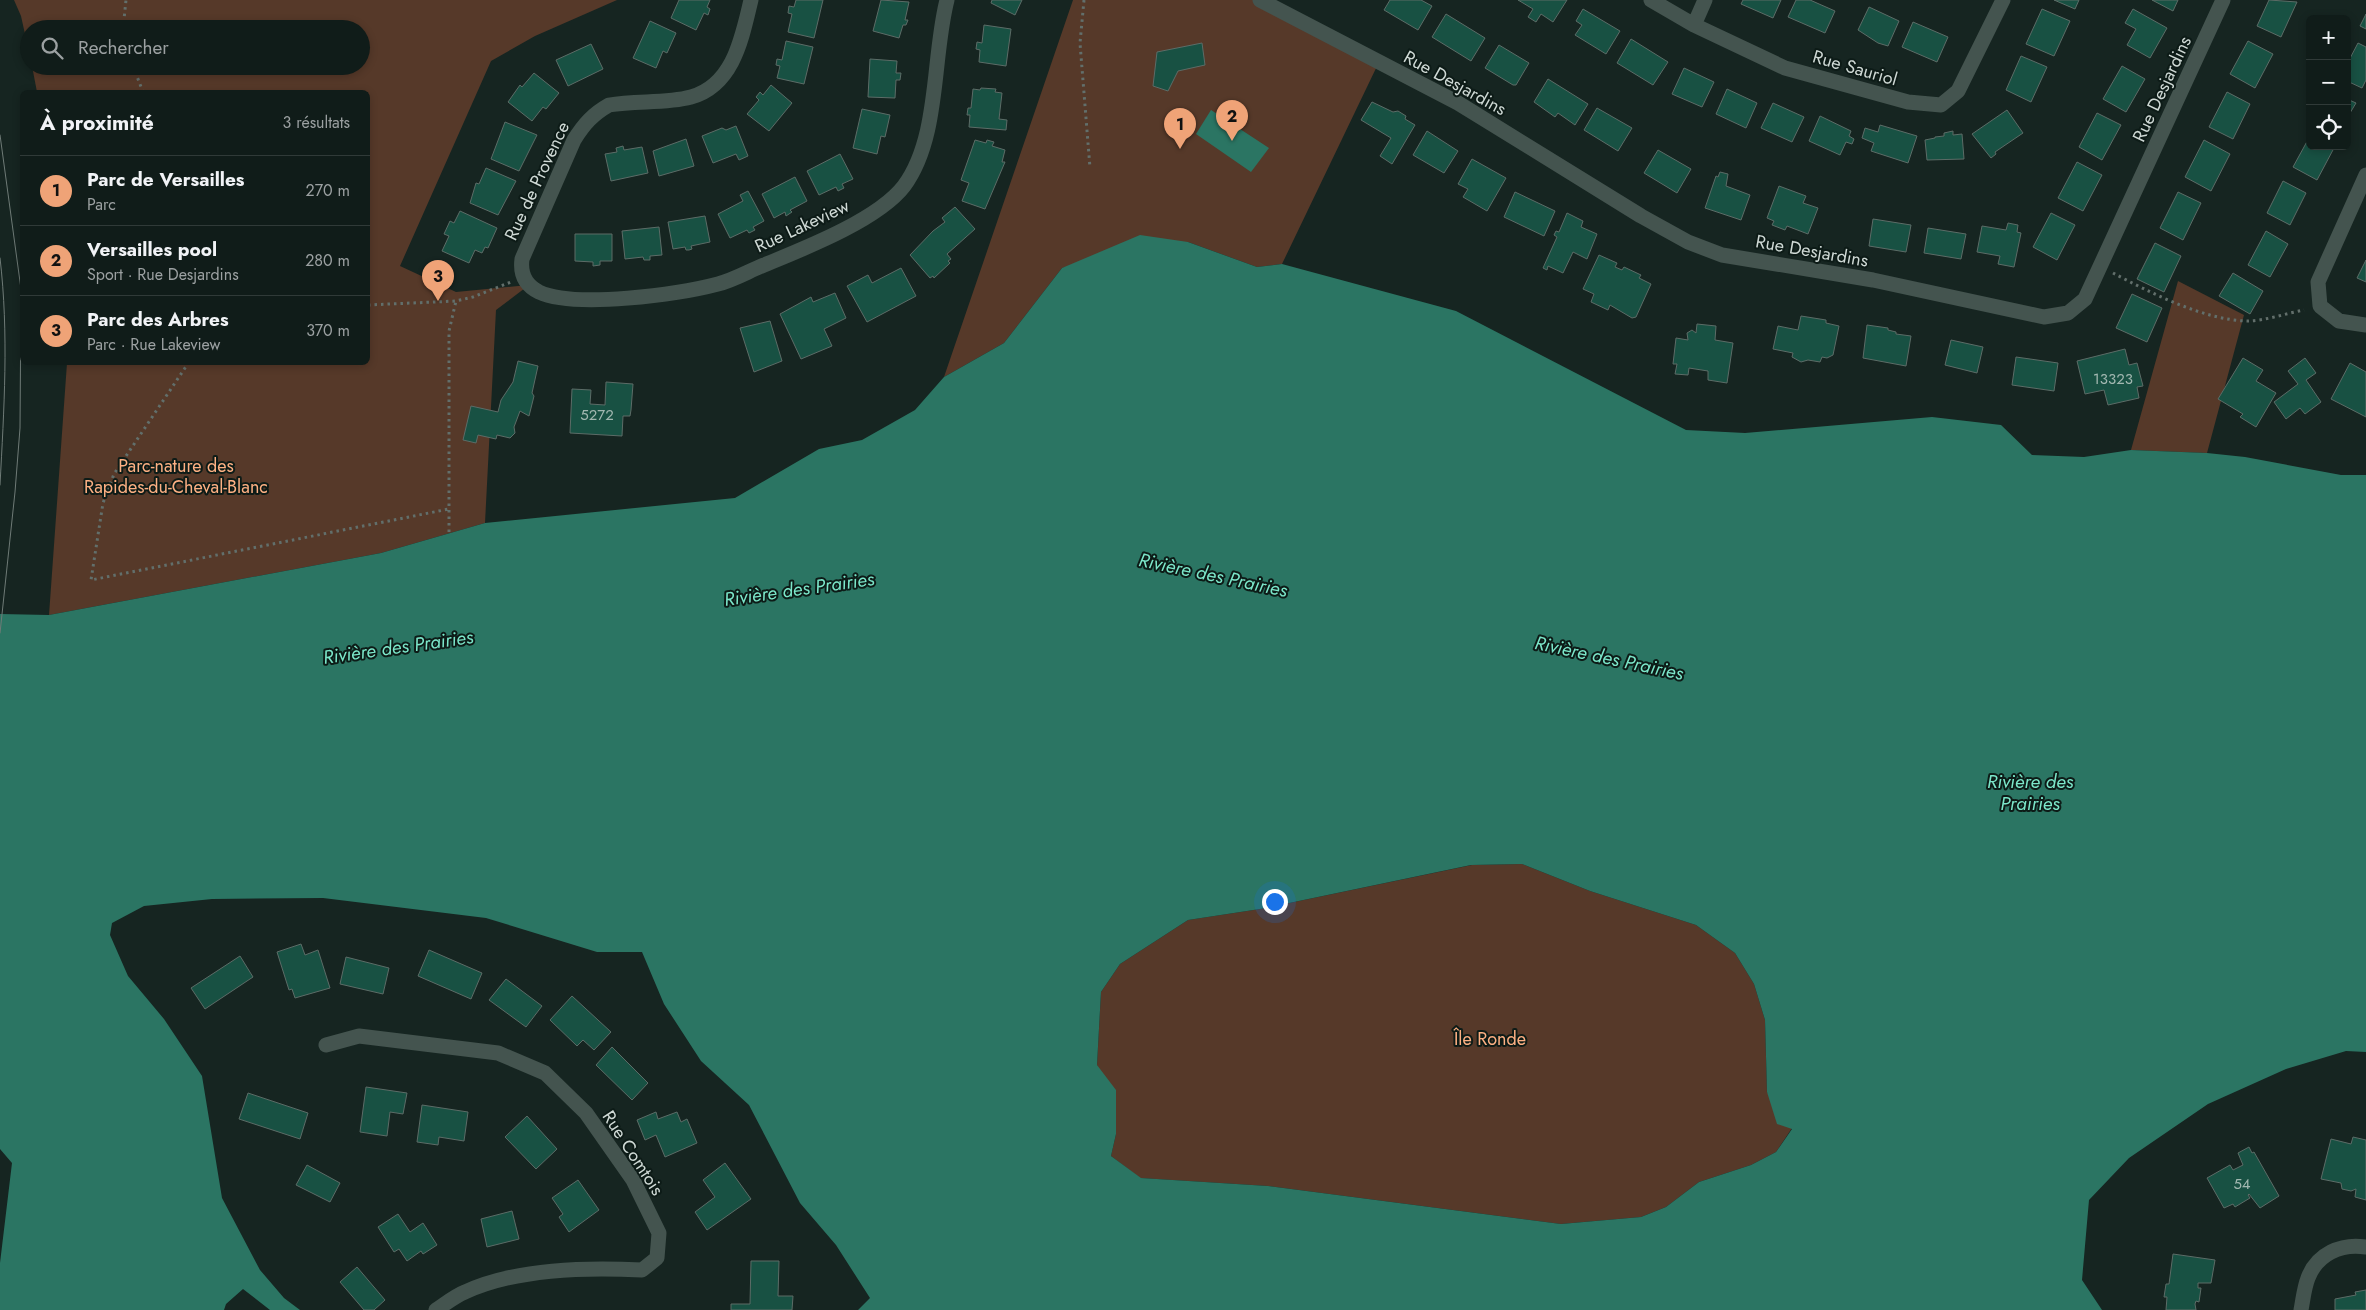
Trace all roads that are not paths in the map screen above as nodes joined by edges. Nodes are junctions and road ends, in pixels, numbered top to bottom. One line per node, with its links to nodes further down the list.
1 (751, 0): 10 (street, Rue de Provence)
2 (947, 0): 10 (street, Rue Lakeview)
3 (1260, 0): 7 (street, Rue Desjardins)
4 (1651, 0): 8 (street, Rue Sauriol)
5 (1705, 0): 8 (street)
6 (2003, 0): 8 (street, Rue Sauriol)
7 (2223, 0)
8 (1694, 26)
9 (2366, 175): 11 (street)
10 (523, 278)
11 (2366, 326)
12 (326, 1045): 14 (street, Rue Comtois)
13 (2366, 1247): 15 (street)
14 (436, 1310)
15 (2301, 1310)

